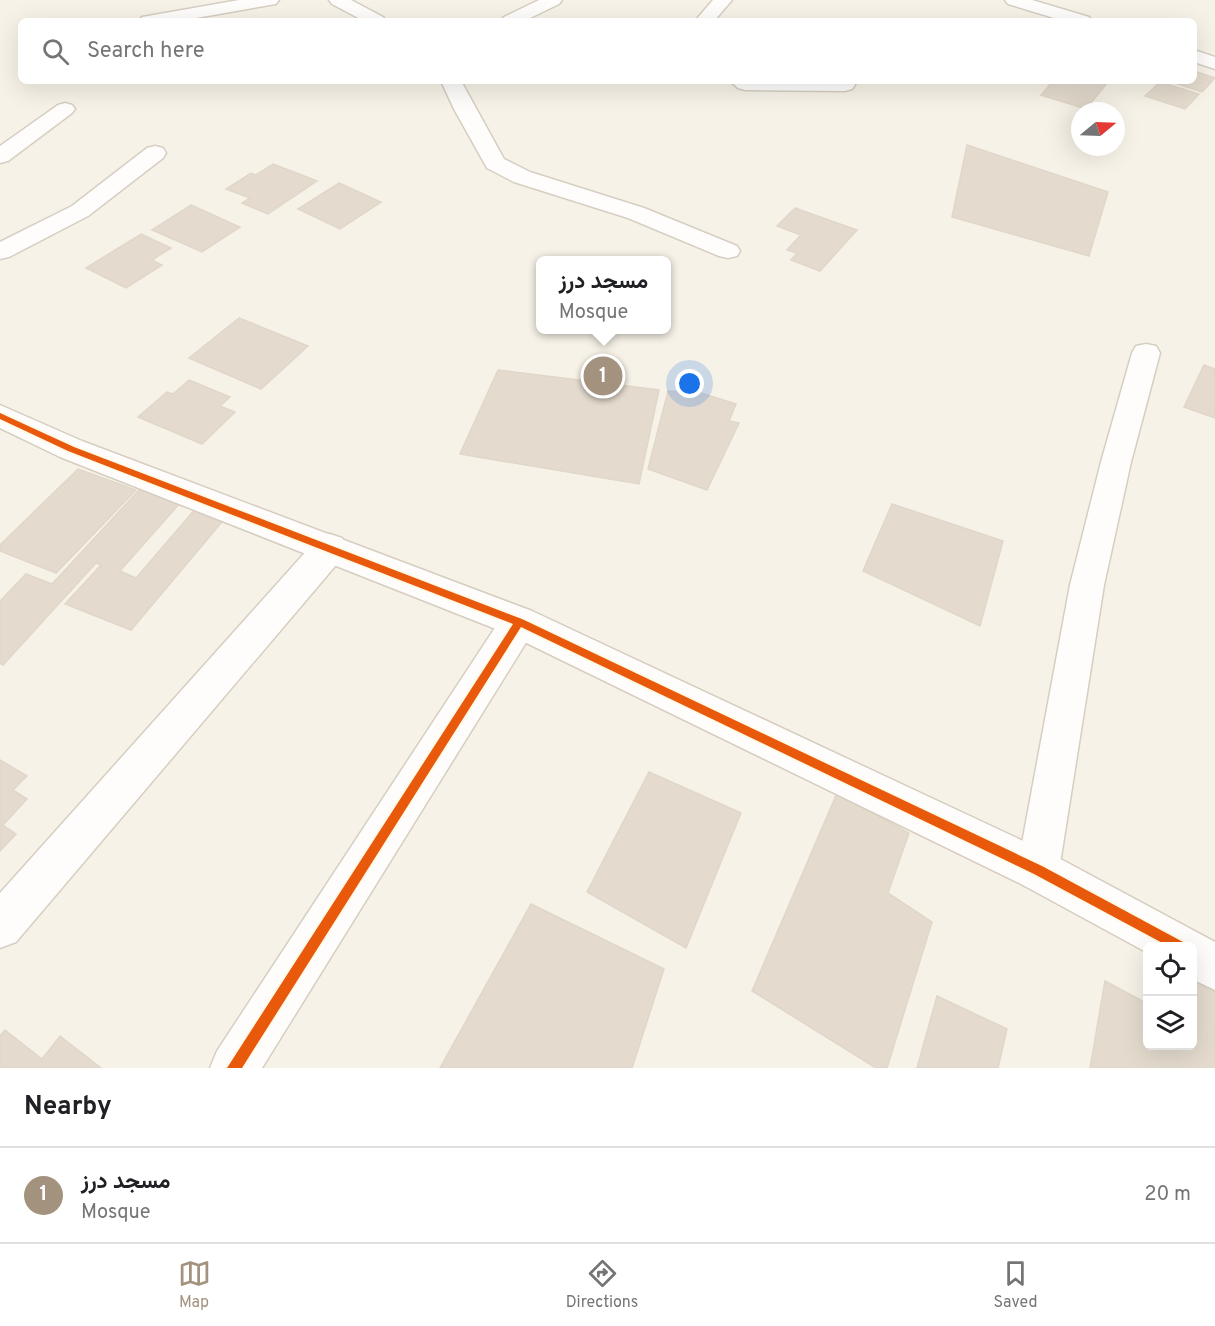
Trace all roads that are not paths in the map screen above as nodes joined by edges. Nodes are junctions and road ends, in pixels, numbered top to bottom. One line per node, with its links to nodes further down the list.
1 (270, 0): 6 (street)
2 (338, 0): 7 (street)
3 (553, 0): 8 (street)
4 (723, 0): 9 (street)
5 (1014, 0): 10 (street)
6 (165, 18)
7 (371, 18)
8 (516, 18)
9 (707, 18)
10 (1073, 18)
11 (1197, 57): 12 (street)
12 (1215, 63)
13 (452, 84): 19 (street)
14 (745, 84): 15 (street)
15 (845, 85)
16 (65, 109): 18 (street)
17 (155, 153): 20 (street)
18 (0, 156)
19 (728, 251)
20 (0, 252)
21 (1146, 353): 25 (street)
22 (0, 416): 23 (street)
23 (330, 548): 24 (street); 26 (street)
24 (519, 622): 25 (street); 30 (street)
25 (1038, 870): 27 (street)
26 (0, 926)
27 (1172, 942)
28 (1197, 957): 29 (street)
29 (1215, 967)
30 (234, 1068)

